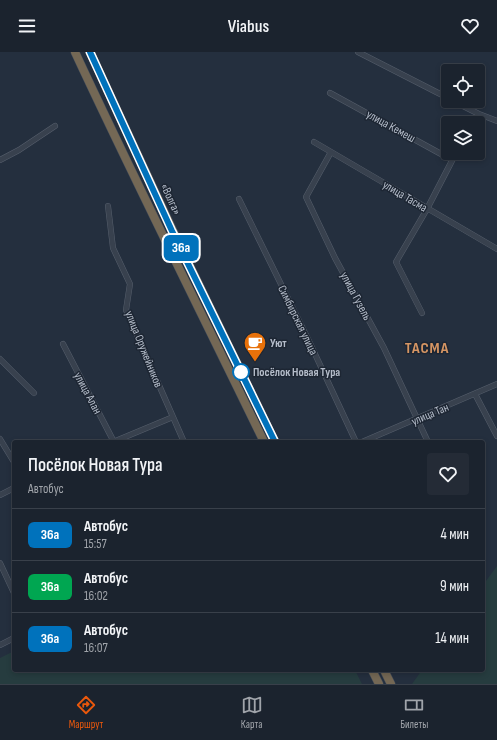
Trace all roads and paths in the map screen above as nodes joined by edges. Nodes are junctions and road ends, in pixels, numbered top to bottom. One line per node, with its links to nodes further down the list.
1 (75, 52): 32 (highway, «Волга»)
2 (358, 52): 5 (street)
3 (92, 54): 33 (highway, «Волга»)
4 (330, 93): 12 (street, улица Кемеш)
5 (441, 94)
6 (467, 108): 7 (street)
7 (479, 114): 8 (street)
8 (497, 121)
9 (55, 126): 13 (street)
10 (314, 142): 11 (street, улица Тасма)
11 (331, 152): 17 (street, улица Тасма); 26 (street, улица Гузель)
12 (441, 154)
13 (0, 160)
14 (452, 160): 17 (street)
15 (239, 199): 34 (street, Симбирская улица)
16 (108, 206): 25 (street, улица Оружейников)
17 (427, 209): 18 (street, улица Тасма); 19 (street)
18 (497, 249)
19 (422, 313)
20 (63, 344): 29 (street, улица Алан)
21 (0, 360): 23 (street)
22 (497, 384): 24 (street, улица Тан)
23 (34, 393)
24 (476, 394): 26 (street, улица Тан); 27 (street)
25 (173, 417): 30 (street); 31 (street, улица Оружейников)
26 (418, 419): 35 (street, улица Тан); 36 (street, улица Гузель)
27 (497, 436)
28 (0, 440): 37 (street)
29 (112, 440)
30 (118, 440)
31 (183, 440)
32 (263, 440)
33 (274, 440)
34 (355, 440)
35 (367, 440)
36 (427, 440)
37 (12, 459)
38 (12, 489): 39 (street)
39 (0, 495)
40 (0, 563): 41 (street)
41 (12, 589)
42 (12, 639): 43 (street)
43 (0, 645)
44 (373, 672): 46 (highway)
45 (385, 672): 47 (highway)
46 (379, 684)
47 (390, 684)

